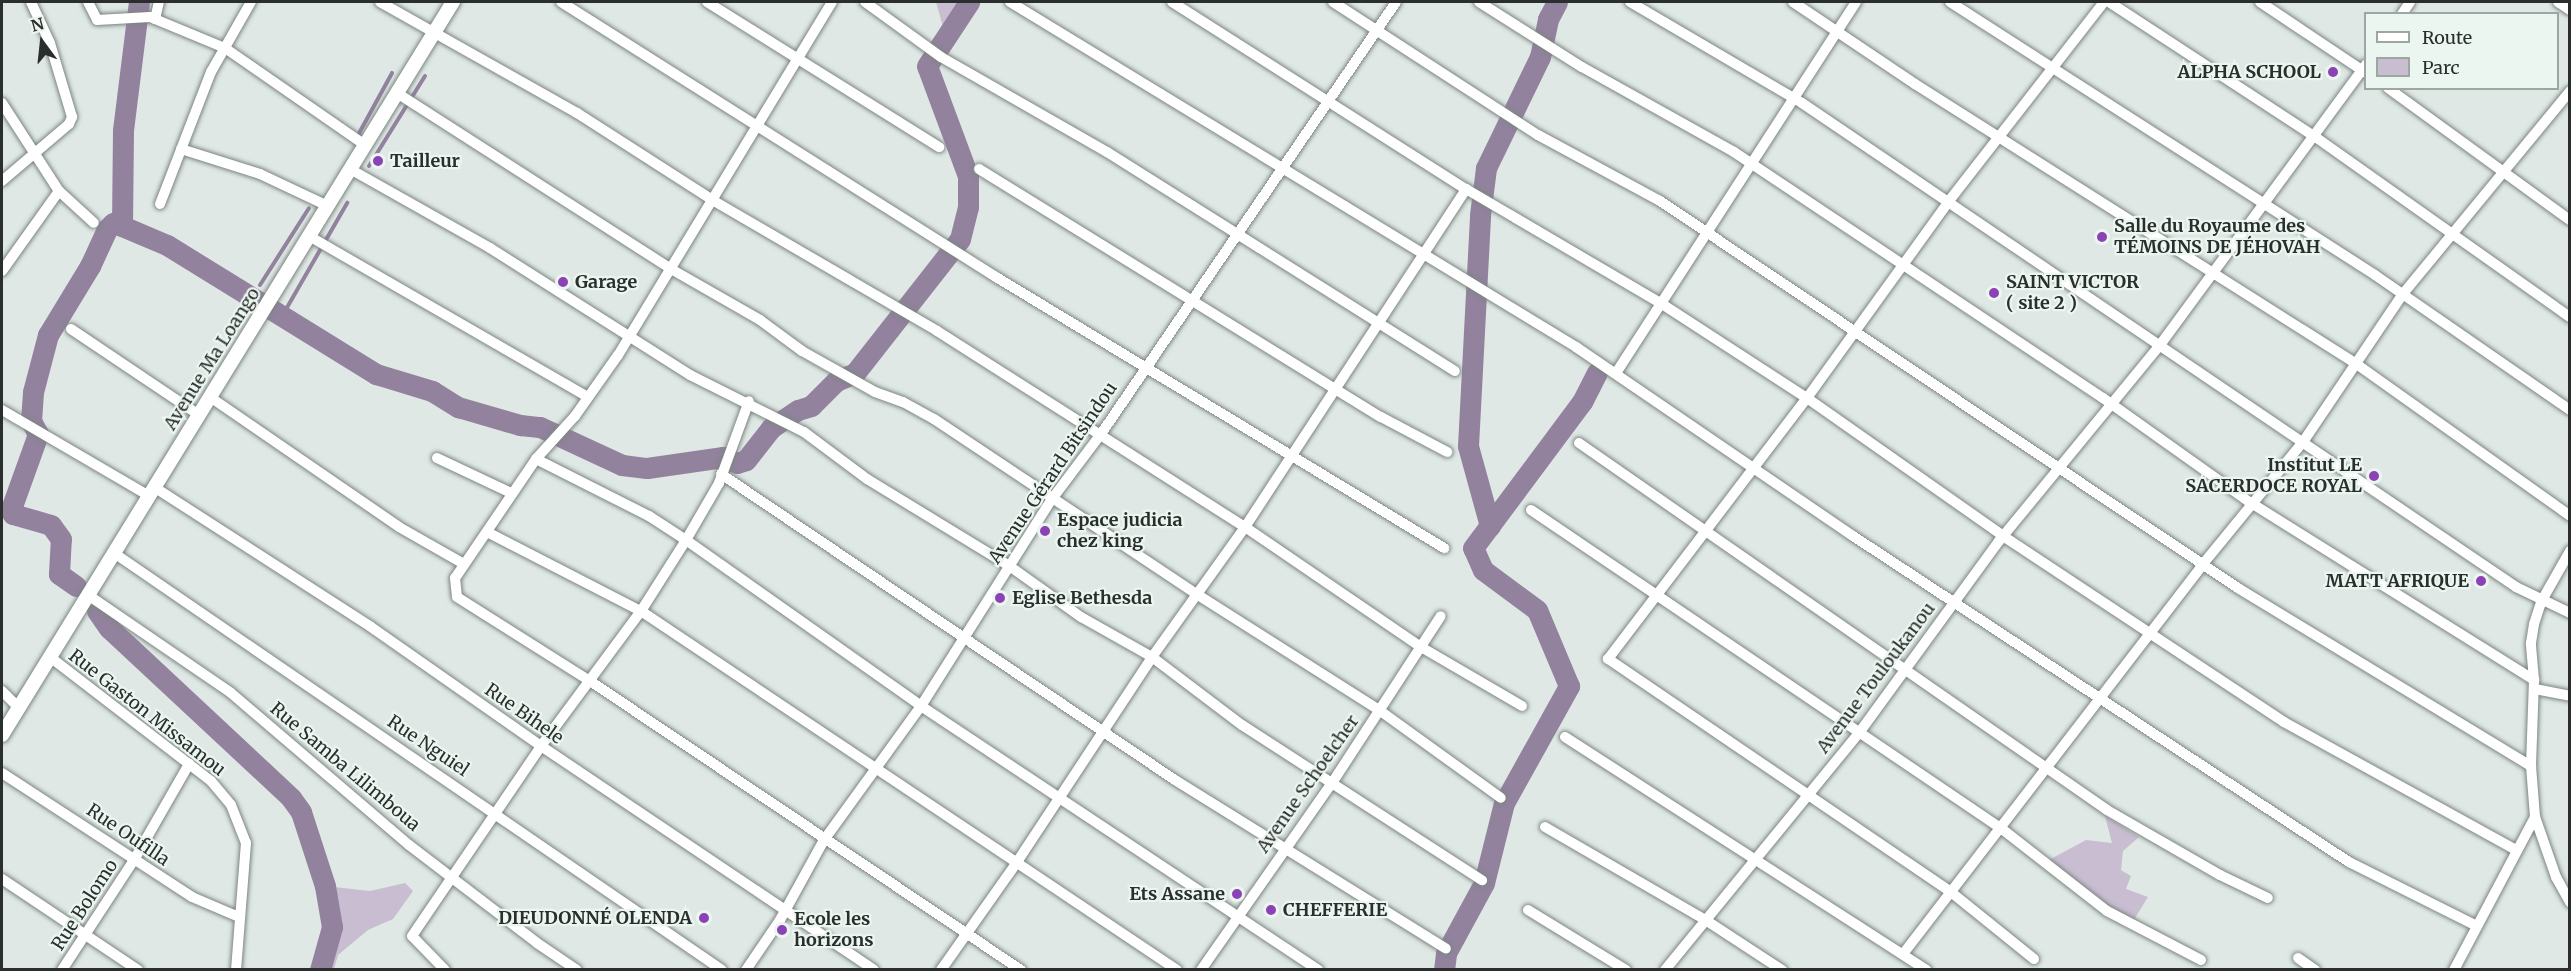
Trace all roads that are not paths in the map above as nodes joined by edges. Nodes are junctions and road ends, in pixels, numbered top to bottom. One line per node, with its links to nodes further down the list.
1 (31, 2): 46 (street)
2 (88, 2): 25 (street)
3 (159, 2): 25 (street)
4 (251, 2): 29 (street)
5 (380, 2): 27 (street)
6 (453, 2): 27 (main road, Avenue Ma Loango)
7 (561, 2): 40 (street)
8 (707, 2): 30 (street)
9 (832, 2): 30 (street)
10 (865, 2): 63 (street)
11 (1010, 2): 50 (street)
12 (1172, 2): 37 (street)
13 (1333, 2): 26 (street)
14 (1396, 2): 26 (street, Avenue Gérard Bitsindou)
15 (1479, 2): 47 (street)
16 (1630, 2): 36 (street)
17 (1793, 2): 28 (street)
18 (1856, 2): 28 (street)
19 (1950, 2): 31 (street)
20 (2103, 2): 31 (street)
21 (2109, 2): 41 (street)
22 (2260, 2): 32 (street)
23 (2558, 2): 24 (street)
24 (2570, 10)
25 (155, 20): 29 (street)
26 (1378, 29): 37 (street, Avenue Gérard Bitsindou); 62 (street)
27 (436, 30): 35 (main road, Avenue Ma Loango); 55 (street)
28 (1839, 31): 36 (street); 42 (street)
29 (225, 48): 43 (street); 45 (street)
30 (799, 59): 40 (street); 44 (street)
31 (2054, 67): 42 (street); 57 (street)
32 (2364, 69): 41 (street, Avenue Touloukanou)
33 (2391, 90): 51 (street)
34 (2570, 91): 39 (street)
35 (397, 93): 43 (main road, Avenue Ma Loango); 68 (street)
36 (1795, 99): 47 (street); 56 (street)
37 (1328, 101): 50 (street, Avenue Gérard Bitsindou); 53 (street)
38 (2, 103): 46 (street)
39 (2566, 104): 51 (street)
40 (759, 127): 55 (street); 81 (street)
41 (2314, 136): 57 (street, Avenue Touloukanou); 65 (street)
42 (2000, 138): 56 (street); 70 (street)
43 (365, 145): 48 (main road, Avenue Ma Loango)
44 (939, 147)
45 (181, 149): 58 (street); 59 (street)
46 (36, 152): 52 (street); 54 (street)
47 (1751, 165): 62 (street); 67 (street)
48 (350, 169): 59 (main road, Avenue Ma Loango); 78 (street)
49 (979, 169): 72 (street)
50 (1282, 169): 63 (street, Avenue Gérard Bitsindou); 66 (street)
51 (2505, 171): 60 (street); 65 (street)
52 (2, 181)
53 (1466, 189): 66 (street); 73 (street)
54 (59, 191): 61 (street); 69 (street)
55 (714, 201): 68 (street); 93 (street)
56 (1949, 201): 67 (street); 79 (street)
57 (2262, 203): 70 (street, Avenue Touloukanou); 71 (street)
58 (160, 204)
59 (328, 206): 64 (main road, Avenue Ma Loango)
60 (2570, 220)
61 (94, 223)
62 (1707, 232): 73 (street); 77 (street)
63 (1237, 234): 72 (street, Avenue Gérard Bitsindou); 75 (street)
64 (309, 236): 85 (main road, Avenue Ma Loango); 86 (street)
65 (2451, 236): 71 (street); 74 (street)
66 (1424, 256): 75 (street); 83 (street)
67 (1903, 264): 77 (street); 89 (street)
68 (671, 269): 78 (street); 105 (street)
69 (2, 271)
70 (2211, 273): 79 (street, Avenue Touloukanou); 80 (street)
71 (2402, 295): 80 (street); 91 (street)
72 (1191, 300): 81 (street, Avenue Gérard Bitsindou); 84 (street)
73 (1662, 304): 83 (street); 87 (street)
74 (2570, 317)
75 (1379, 321): 82 (street); 84 (street)
76 (71, 329): 92 (street)
77 (1856, 330): 87 (street); 101 (street)
78 (629, 337): 86 (street); 88 (street)
79 (2160, 345): 89 (street, Avenue Touloukanou); 94 (street)
80 (2355, 363): 94 (street); 108 (street)
81 (1144, 368): 93 (street, Avenue Gérard Bitsindou); 98 (street)
82 (1455, 371)
83 (1616, 374): 100 (street)
84 (1336, 389): 96 (street); 98 (street)
85 (210, 397): 92 (main road, Avenue Ma Loango); 117 (street)
86 (588, 397): 99 (street)
87 (1807, 398): 100 (street); 112 (street)
88 (749, 401): 102 (street); 119 (street)
89 (2110, 404): 101 (street, Avenue Touloukanou); 106 (street)
90 (2, 410): 103 (street, Rue Bihele)
91 (2570, 410)
92 (199, 415): 103 (main road, Avenue Ma Loango)
93 (1101, 434): 105 (street, Avenue Gérard Bitsindou); 109 (street)
94 (2303, 442): 106 (street); 124 (street)
95 (1579, 443): 110 (street)
96 (1447, 452)
97 (437, 458): 104 (street)
98 (1289, 458): 109 (street); 114 (street)
99 (536, 459): 104 (street); 113 (street)
100 (1754, 466): 110 (street); 123 (street)
101 (2056, 468): 112 (street, Avenue Touloukanou); 118 (street)
102 (721, 474): 113 (street); 129 (street)
103 (152, 492): 116 (main road, Avenue Ma Loango); 147 (street, Rue Bihele)
104 (511, 493): 111 (street)
105 (1052, 499): 119 (street, Avenue Gérard Bitsindou); 121 (street)
106 (2252, 502): 118 (street); 135 (street)
107 (1531, 510): 122 (street)
108 (2570, 516)
109 (1245, 527): 121 (street); 130 (street)
110 (1704, 529): 122 (street); 133 (street)
111 (487, 532): 117 (street); 125 (street)
112 (2003, 536): 123 (street, Avenue Touloukanou); 128 (street)
113 (686, 540): 125 (street); 139 (street)
114 (1444, 548)
115 (2570, 552): 124 (street)
116 (114, 553): 120 (main road, Avenue Ma Loango); 157 (street, Rue Nguiel)
117 (464, 564): 134 (street)
118 (2203, 564): 128 (street); 149 (street)
119 (1008, 565): 129 (street, Avenue Gérard Bitsindou); 132 (street)
120 (88, 595): 131 (main road, Avenue Ma Loango); 167 (street, Rue Samba Lilimboua)
121 (1198, 595): 132 (street); 142 (street)
122 (1657, 597): 144 (street); 155 (street)
123 (1954, 602): 133 (street, Avenue Touloukanou); 138 (street)
124 (2541, 602): 126 (street); 135 (street)
125 (641, 611): 134 (street); 151 (street)
126 (2570, 613)
127 (1441, 616): 130 (street, Avenue Schoelcher)
128 (2151, 634): 138 (street); 163 (street)
129 (963, 637): 139 (street, Avenue Gérard Bitsindou); 143 (street)
130 (1421, 647): 140 (street); 142 (street, Avenue Schoelcher)
131 (50, 657): 141 (main road, Avenue Ma Loango); 148 (street, Rue Gaston Missamou)
132 (1152, 657): 143 (street); 153 (street)
133 (1904, 670): 144 (street, Avenue Touloukanou); 150 (street)
134 (590, 681): 147 (street); 161 (street)
135 (2535, 685): 137 (street); 149 (street)
136 (2, 691): 141 (street)
137 (2570, 696)
138 (2102, 697): 150 (street); 178 (street)
139 (921, 706): 151 (street, Avenue Gérard Bitsindou); 154 (street)
140 (1522, 706)
141 (18, 708): 145 (main road, Avenue Ma Loango)
142 (1379, 710): 153 (street, Avenue Schoelcher); 156 (street)
143 (1102, 732): 154 (street); 162 (street)
144 (1859, 733): 155 (street, Avenue Touloukanou); 160 (street)
145 (2, 735)
146 (1565, 737): 164 (street)
147 (541, 747): 157 (street); 173 (street, Rue Bihele)
148 (189, 764): 165 (street, Rue Bolomo); 176 (street, Rue Gaston Missamou)
149 (2531, 766): 158 (street)
150 (2048, 768): 160 (street); 171 (street)
151 (876, 770): 161 (street, Avenue Gérard Bitsindou); 166 (street)
152 (2, 773): 165 (street, Rue Oufilla)
153 (1332, 783): 162 (street, Avenue Schoelcher); 169 (street)
154 (1059, 795): 166 (street); 175 (street)
155 (1807, 796): 164 (street, Avenue Touloukanou); 170 (street)
156 (1502, 798)
157 (497, 812): 167 (street); 191 (street, Rue Nguiel)
158 (2535, 817): 163 (street); 172 (street)
159 (1545, 827): 177 (street)
160 (2001, 829): 170 (street); 185 (street)
161 (824, 840): 173 (street, Avenue Gérard Bitsindou); 179 (street)
162 (1282, 848): 175 (street, Avenue Schoelcher); 181 (street)
163 (2517, 850): 178 (street)
164 (1758, 858): 177 (street, Avenue Touloukanou); 182 (street)
165 (134, 860): 176 (street, Rue Oufilla); 180 (street, Rue Bolomo)
166 (1016, 865): 179 (street); 196 (street)
167 (450, 877): 189 (street); 190 (street, Rue Samba Lilimboua)
168 (2, 879): 180 (street)
169 (1482, 880)
170 (1951, 892): 182 (street); 184 (street)
171 (2268, 898)
172 (2570, 902)
173 (784, 910): 192 (street, Avenue Gérard Bitsindou); 193 (street, Rue Bihele)
174 (1528, 910): 199 (street)
175 (1237, 916): 197 (street, Avenue Schoelcher); 198 (street)
176 (239, 917): 188 (street, Rue Gaston Missamou)
177 (1707, 921): 200 (street, Avenue Touloukanou); 201 (street)
178 (2477, 926): 204 (street)
179 (966, 932): 194 (street); 195 (street)
180 (87, 933): 186 (street, Rue Bolomo); 187 (street)
181 (1446, 949)
182 (1903, 954): 202 (street)
183 (2298, 958): 203 (street)
184 (2034, 959)
185 (2201, 960)
186 (62, 969)
187 (138, 969)
188 (236, 969)
189 (445, 969)
190 (577, 969)
191 (722, 969)
192 (746, 969)
193 (874, 969)
194 (940, 969)
195 (1021, 969)
196 (1177, 969)
197 (1200, 969)
198 (1318, 969)
199 (1626, 969)
200 (1665, 969)
201 (1782, 969)
202 (1926, 969)
203 (2315, 969)
204 (2454, 969)

